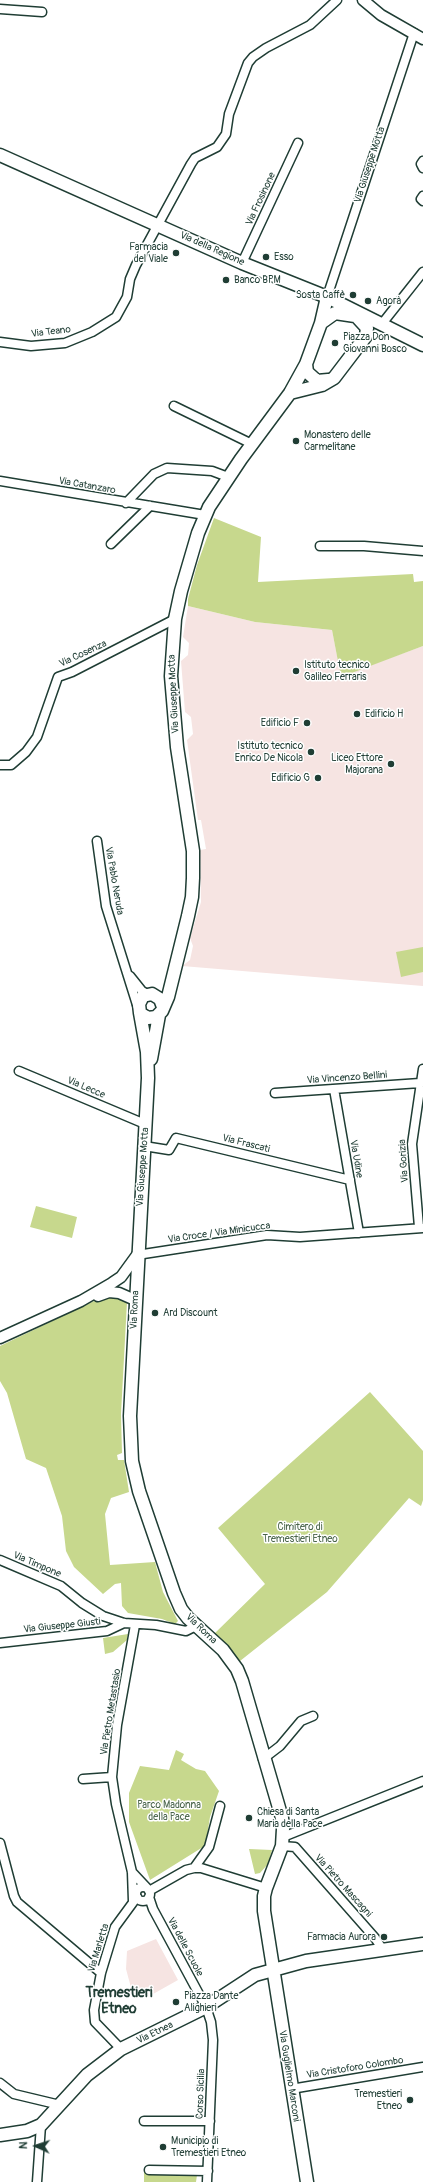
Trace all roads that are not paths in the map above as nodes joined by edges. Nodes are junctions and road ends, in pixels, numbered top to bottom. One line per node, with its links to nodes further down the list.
1 (337, 0): 12 (street, Via Teano)
2 (363, 0): 5 (street)
3 (0, 9): 4 (street)
4 (42, 12)
5 (418, 36): 15 (street, Via Giuseppe Motta)
6 (298, 143): 13 (street, Via Frosinone)
7 (0, 155): 12 (main road, Via della Regione)
8 (423, 161): 9 (street)
9 (423, 168)
10 (423, 196): 11 (street)
11 (423, 201)
12 (157, 224): 13 (main road, Via della Regione); 21 (street, Via Teano)
13 (242, 263): 15 (main road, Via della Regione)
14 (423, 272): 18 (street)
15 (327, 297): 16 (main road, Via della Regione); 17 (main road, Via Giuseppe Motta)
16 (351, 312): 17 (main road); 18 (main road, Via della Regione); 19 (main road)
17 (320, 323): 23 (main road, Via Giuseppe Motta)
18 (381, 325): 20 (main road, Via della Regione)
19 (366, 336): 20 (main road); 24 (main road)
20 (406, 338): 22 (main road, Via della Regione)
21 (0, 342)
22 (423, 345)
23 (306, 364): 24 (main road); 25 (main road, Via Giuseppe Motta)
24 (334, 378): 25 (main road)
25 (290, 393): 27 (main road, Via Giuseppe Motta)
26 (174, 406): 27 (street)
27 (252, 444): 28 (main road, Via Giuseppe Motta)
28 (228, 477): 30 (street, Via Catanzaro); 32 (main road, Via Giuseppe Motta)
29 (0, 480): 30 (street, Via Catanzaro)
30 (126, 503): 31 (street)
31 (150, 506): 32 (street); 33 (street)
32 (206, 515): 36 (main road, Via Giuseppe Motta)
33 (110, 544)
34 (320, 546): 35 (street)
35 (423, 551)
36 (175, 619): 37 (street, Via Cosenza); 39 (main road, Via Giuseppe Motta)
37 (0, 765)
38 (97, 840): 40 (street, Via Pablo Neruda)
39 (178, 951): 41 (main road); 43 (main road)
40 (126, 971): 41 (street); 42 (street, Via Pablo Neruda)
41 (150, 994): 42 (main road); 43 (main road)
42 (140, 1010): 43 (main road); 46 (main road)
43 (161, 1011): 46 (main road)
44 (423, 1069): 47 (street, Via Gorizia)
45 (19, 1071): 50 (street, Via Lecce)
46 (148, 1078): 50 (main road, Via Giuseppe Motta)
47 (420, 1083): 48 (street, Via Vincenzo Bellini); 53 (street, Via Gorizia)
48 (334, 1089): 49 (street, Via Vincenzo Bellini); 52 (street, Via Udine)
49 (275, 1093)
50 (145, 1124): 51 (main road, Via Giuseppe Motta)
51 (144, 1146): 52 (street, Via Frascati); 55 (main road, Via Giuseppe Motta)
52 (350, 1180): 54 (street, Via Udine)
53 (421, 1228): 54 (street, Via Croce / Via Minicucca)
54 (359, 1233): 55 (street, Via Croce / Via Minicucca)
55 (137, 1255): 56 (street); 57 (main road, Via Roma)
56 (121, 1277): 57 (street); 60 (street)
57 (136, 1282): 58 (street); 59 (main road, Via Roma)
58 (109, 1292): 59 (street); 60 (street)
59 (135, 1300): 65 (main road, Via Roma)
60 (81, 1301): 61 (street)
61 (0, 1338)
62 (0, 1560): 63 (street, Via Timpone)
63 (124, 1624): 64 (street, Via Timpone); 66 (street, Via Giuseppe Giusti)
64 (136, 1625): 65 (street, Via Timpone); 69 (street, Via Pietro Metastasio)
65 (196, 1626): 68 (main road, Via Roma)
66 (0, 1643)
67 (313, 1716): 68 (street)
68 (263, 1759): 73 (main road, Via Roma)
69 (112, 1778): 70 (street); 76 (street, Via Pietro Metastasio)
70 (83, 1779)
71 (423, 1781): 73 (street)
72 (220, 1806): 75 (street)
73 (282, 1842): 77 (main road, Via Roma); 81 (street, Via Pietro Mascagni)
74 (0, 1843): 83 (street)
75 (194, 1868): 77 (street); 78 (street)
76 (132, 1872): 78 (street); 79 (street, Via Pietro Metastasio)
77 (266, 1888): 82 (main road, Via Roma)
78 (148, 1892): 79 (street); 84 (street, Via delle Scuole)
79 (135, 1896): 83 (street, Via Marletta)
80 (423, 1944): 81 (main road, Via Etnea)
81 (383, 1950): 82 (main road, Via Etnea)
82 (273, 1971): 84 (main road, Via Etnea); 88 (main road, Via Guglielmo Marconi)
83 (101, 1973): 85 (street, Via Marletta)
84 (206, 2007): 85 (main road, Via Etnea); 91 (street, Corso Sicilia)
85 (121, 2049): 89 (main road, Via Etnea)
86 (423, 2068): 88 (street, Via Cristoforo Colombo)
87 (0, 2083): 89 (street)
88 (291, 2089): 98 (main road, Via Guglielmo Marconi)
89 (60, 2105): 92 (main road, Via Etnea)
90 (144, 2121): 91 (street)
91 (210, 2121): 95 (street, Corso Sicilia)
92 (40, 2125): 93 (main road, Via Etnea); 96 (street)
93 (0, 2135)
94 (149, 2170): 95 (street)
95 (208, 2171): 97 (street, Corso Sicilia)
96 (37, 2182)
97 (207, 2182)
98 (307, 2182)

